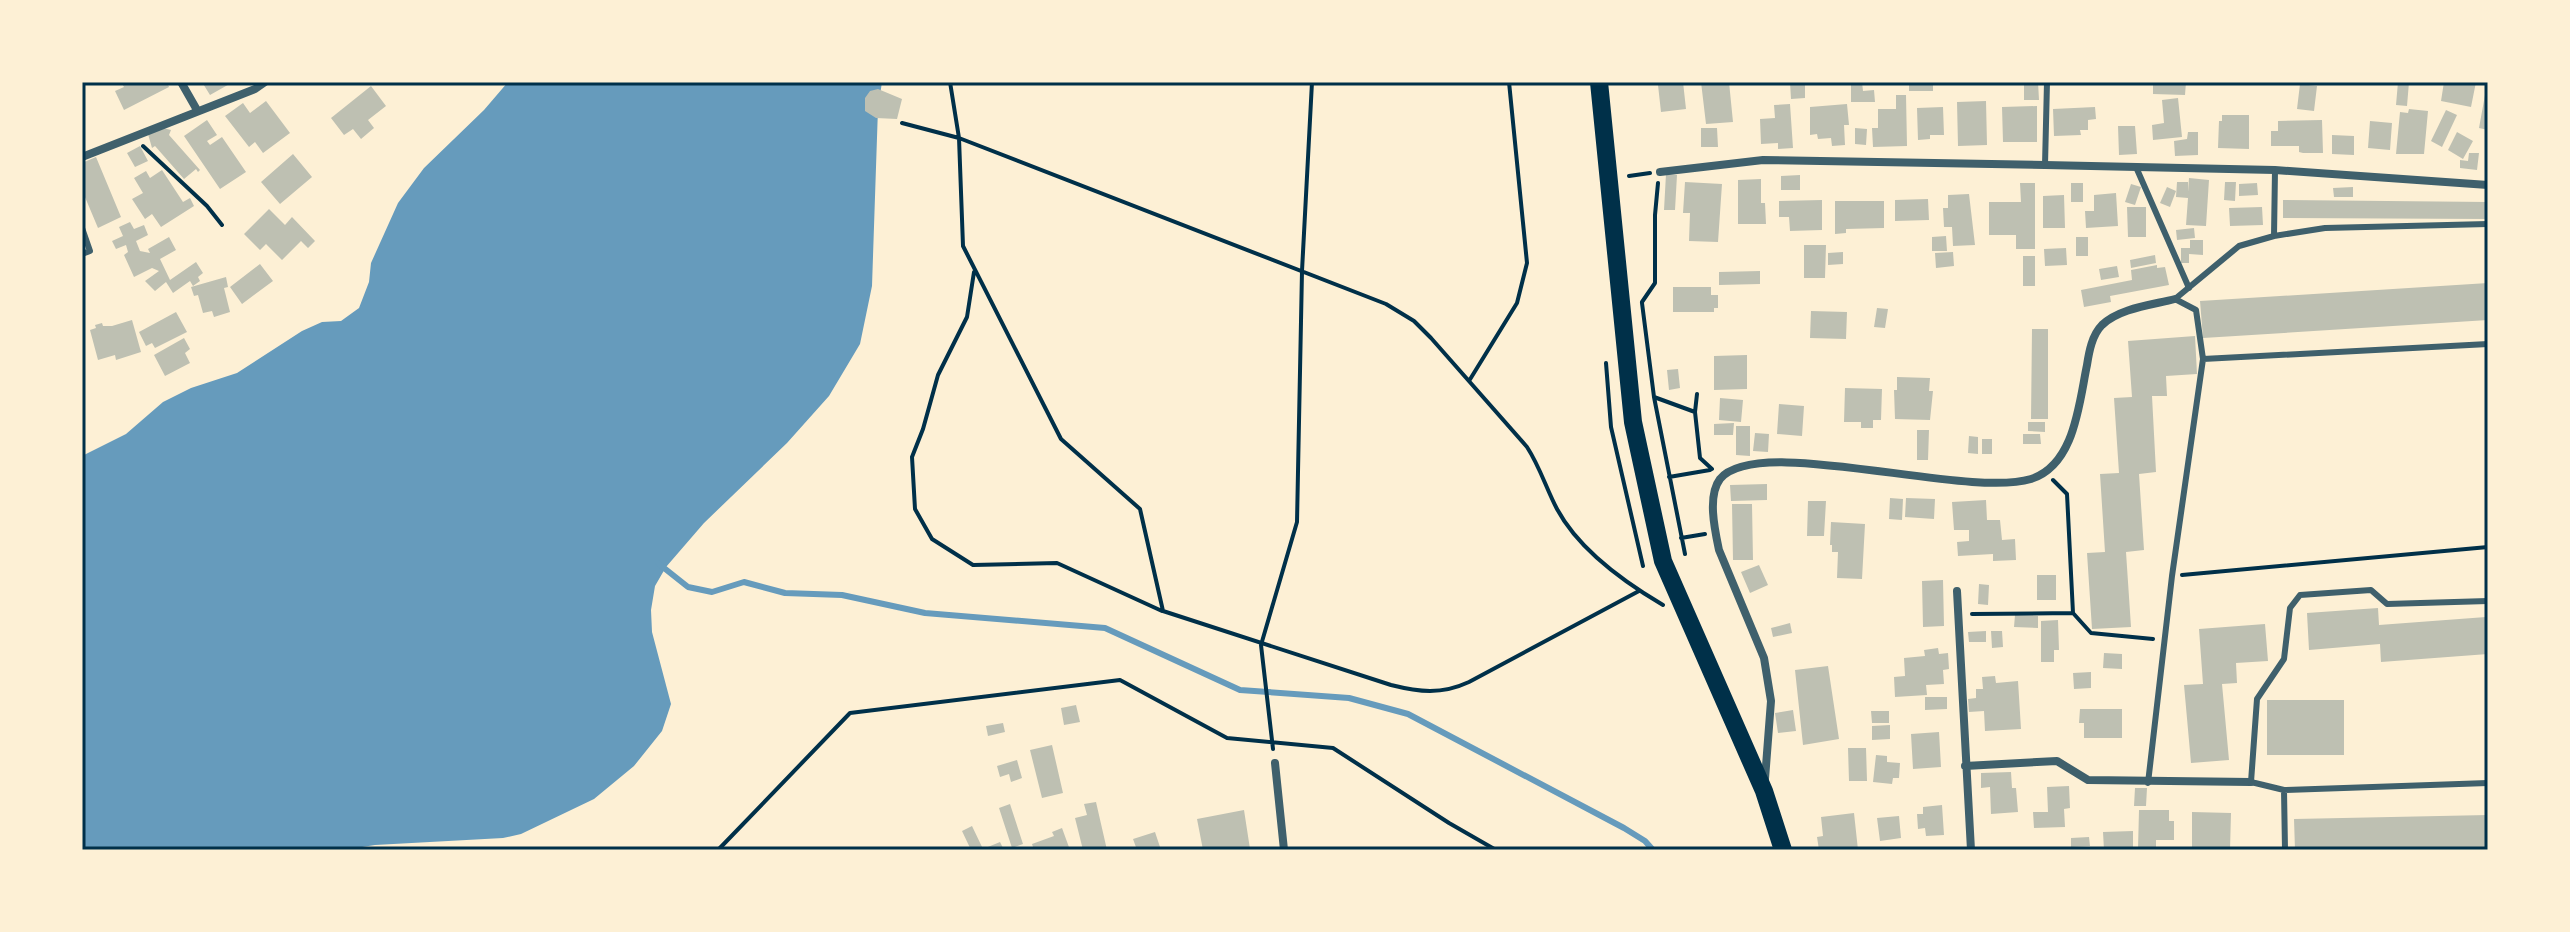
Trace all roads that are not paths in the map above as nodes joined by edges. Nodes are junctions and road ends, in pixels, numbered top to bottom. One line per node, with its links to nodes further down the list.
1 (181, 82): 5 (street)
2 (265, 82): 5 (street)
3 (1599, 82): 28 (main road)
4 (2047, 82): 7 (lane)
5 (197, 110): 6 (street)
6 (82, 157)
7 (2045, 165): 8 (street); 10 (street)
8 (2136, 167): 9 (street); 16 (lane)
9 (2275, 170): 11 (street); 14 (lane)
10 (1660, 172)
11 (2488, 185)
12 (2488, 224): 14 (lane)
13 (82, 228): 15 (lane)
14 (2274, 236): 16 (lane)
15 (82, 254)
16 (2189, 288): 17 (lane)
17 (2175, 299): 19 (lane); 28 (street)
18 (2488, 344): 19 (lane)
19 (2203, 359): 25 (lane)
20 (1957, 591): 23 (street)
21 (2488, 601): 24 (lane)
22 (1275, 763): 29 (street)
23 (1965, 766): 25 (street); 31 (street)
24 (2251, 782): 25 (street); 27 (lane)
25 (2148, 783)
26 (2488, 783): 27 (lane)
27 (2284, 790): 32 (lane)
28 (1764, 791): 30 (main road)
29 (1284, 850)
30 (1783, 850)
31 (1971, 850)
32 (2285, 850)

